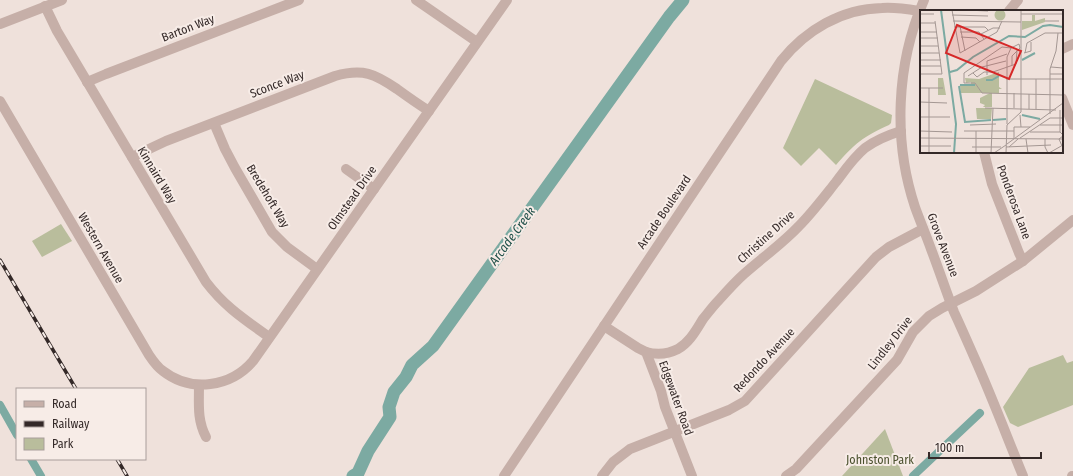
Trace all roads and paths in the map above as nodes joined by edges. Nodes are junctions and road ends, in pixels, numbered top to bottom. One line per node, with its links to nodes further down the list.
1 (62, 0): 8 (street)
2 (299, 0): 15 (street, Barton Way)
3 (416, 0): 12 (street)
4 (507, 0): 12 (street, Olmstead Drive)
5 (924, 0): 10 (street)
6 (1018, 0): 9 (street)
7 (882, 4): 10 (street, Arcade Boulevard); 31 (street, Arcade Boulevard)
8 (45, 6): 11 (street); 15 (street, Kinnaird Way)
9 (1010, 10)
10 (919, 11): 21 (street, Grove Avenue)
11 (0, 24)
12 (477, 42): 18 (street, Olmstead Drive)
13 (1073, 44): 14 (street)
14 (1063, 49)
15 (87, 82): 23 (street, Kinnaird Way)
16 (1063, 100): 20 (street)
17 (0, 101): 34 (street, Western Avenue)
18 (429, 111): 19 (street, Sconce Way); 25 (street, Olmstead Drive)
19 (214, 122): 23 (street, Sconce Way); 29 (street, Bredehoft Way)
20 (1073, 125)
21 (901, 131): 27 (street, Grove Avenue); 33 (street, Christine Drive)
22 (984, 153): 28 (street, Ponderosa Lane)
23 (132, 157): 32 (street, Kinnaird Way)
24 (346, 169): 25 (street)
25 (374, 188): 29 (street, Olmstead Drive)
26 (1073, 220): 28 (street, Lindley Drive)
27 (923, 229): 30 (street, Grove Avenue); 35 (street, Redondo Avenue)
28 (1023, 261): 30 (street, Lindley Drive)
29 (317, 269): 32 (street, Olmstead Drive)
30 (951, 304): 40 (street, Lindley Drive); 41 (street, Grove Avenue)
31 (604, 326): 33 (street, Edgewater Road); 37 (street, Arcade Boulevard)
32 (269, 337): 34 (street, Olmstead Drive)
33 (646, 352): 35 (street, Edgewater Road)
34 (199, 385): 36 (street)
35 (674, 432): 38 (street, Redondo Avenue); 39 (street, Edgewater Road)
36 (206, 437)
37 (504, 476)
38 (602, 476)
39 (692, 476)
40 (786, 476)
41 (1023, 476)

